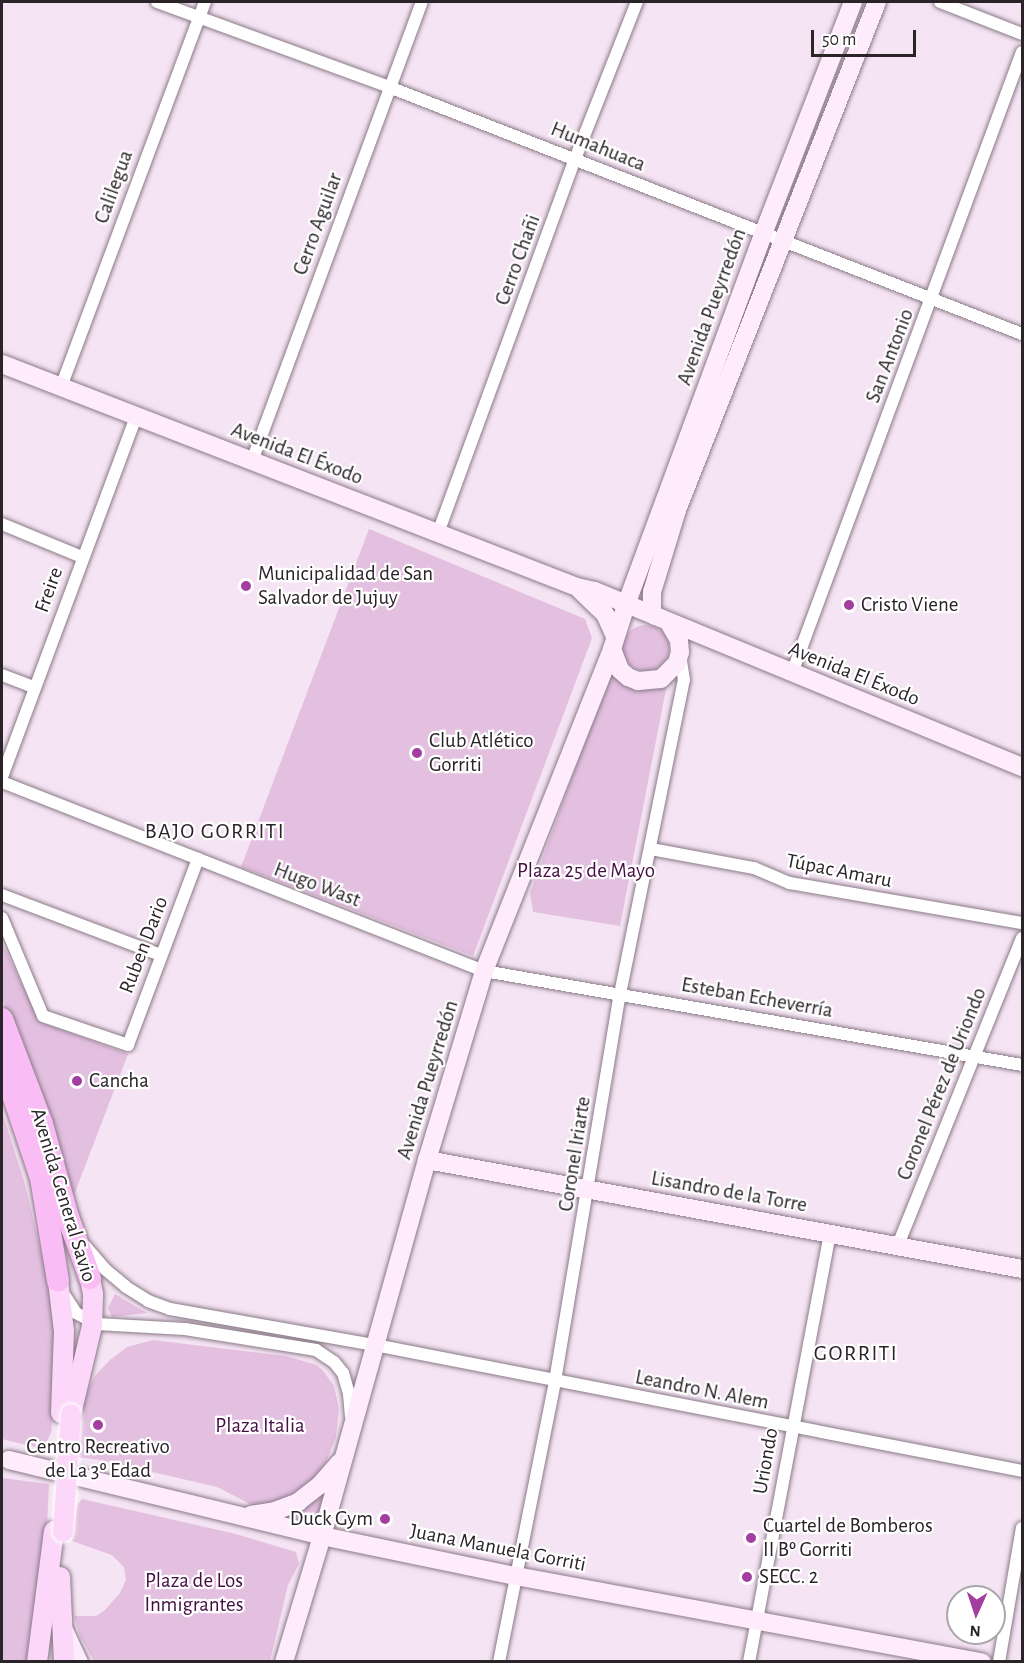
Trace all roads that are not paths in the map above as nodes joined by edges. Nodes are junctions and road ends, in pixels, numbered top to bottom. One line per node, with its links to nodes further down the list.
1 (157, 2): 8 (street, Humahuaca)
2 (205, 2): 8 (street, Calilegua)
3 (422, 2): 11 (street, Cerro Aguilar)
4 (637, 2): 12 (street, Cerro Chañi)
5 (853, 2): 13 (main road, Avenida Pueyrredón)
6 (876, 2): 14 (main road, Avenida Pueyrredón)
7 (940, 2): 9 (street)
8 (199, 17): 11 (street, Humahuaca); 18 (street, Calilegua)
9 (1023, 33)
10 (1023, 52): 15 (street, San Antonio)
11 (389, 87): 12 (street, Humahuaca); 20 (street, Cerro Aguilar)
12 (575, 159): 13 (street, Humahuaca); 22 (street, Cerro Chañi)
13 (763, 234): 14 (street, Humahuaca); 25 (main road, Avenida Pueyrredón)
14 (782, 241): 15 (street, Humahuaca); 26 (main road, Avenida Pueyrredón)
15 (932, 299): 16 (street, Humahuaca); 29 (street, San Antonio)
16 (1023, 334)
17 (2, 364): 18 (main road, Avenida El Éxodo)
18 (61, 387): 19 (main road, Avenida El Éxodo)
19 (136, 417): 20 (main road, Avenida El Éxodo); 23 (street, Freire)
20 (252, 461): 22 (main road, Avenida El Éxodo)
21 (2, 524): 23 (street)
22 (438, 533): 24 (main road, Avenida El Éxodo)
23 (82, 556): 31 (street, Freire)
24 (577, 587): 25 (main road, Avenida El Éxodo); 27 (main road, Avenida El Éxodo)
25 (626, 604): 26 (main road, Avenida El Éxodo); 27 (main road, Avenida Pueyrredón)
26 (657, 617): 27 (main road); 28 (main road); 29 (main road, Avenida El Éxodo)
27 (615, 638): 28 (main road); 41 (main road, Avenida Pueyrredón)
28 (680, 652): 34 (street, Coronel Iriarte)
29 (792, 674): 32 (main road, Avenida El Éxodo)
30 (2, 675): 31 (street)
31 (34, 687): 33 (street, Freire)
32 (1023, 767)
33 (2, 779): 35 (street, Hugo Wast)
34 (651, 849): 38 (street, Túpac Amaru); 42 (street, Coronel Iriarte)
35 (198, 859): 40 (street, Ruben Dario); 41 (street, Hugo Wast)
36 (2, 895): 40 (street)
37 (2, 918): 40 (street, Ruben Dario)
38 (1023, 923)
39 (1023, 938): 44 (street, Coronel Pérez de Uriondo)
40 (161, 955)
41 (484, 971): 42 (street, Esteban Echeverría); 47 (main road, Avenida Pueyrredón)
42 (620, 994): 44 (street, Esteban Echeverría); 48 (street, Coronel Iriarte)
43 (2, 1019): 49 (highway, Avenida General Savio)
44 (975, 1056): 46 (street, Esteban Echeverría); 51 (street, Coronel Pérez de Uriondo)
45 (2, 1062): 54 (highway, Avenida General Savio)
46 (1023, 1065)
47 (427, 1161): 48 (main road, Lisandro de la Torre); 56 (main road, Avenida Pueyrredón)
48 (589, 1191): 50 (main road, Lisandro de la Torre); 57 (street, Coronel Iriarte)
49 (74, 1230): 53 (highway, Avenida General Savio); 56 (street, Leandro N. Alem)
50 (830, 1233): 51 (main road, Lisandro de la Torre); 60 (street, Uriondo)
51 (898, 1245): 52 (main road, Lisandro de la Torre)
52 (1023, 1269)
53 (90, 1278): 55 (main road, Avenida General Savio)
54 (58, 1281): 55 (street); 58 (main road, Avenida General Savio)
55 (92, 1323): 58 (main road, Avenida General Savio); 59 (street)
56 (375, 1345): 57 (street, Leandro N. Alem); 59 (main road, Avenida Pueyrredón)
57 (555, 1381): 60 (street, Leandro N. Alem); 68 (street, Coronel Iriarte)
58 (66, 1414): 66 (main road, Avenida General Savio)
59 (352, 1426): 61 (main road, Avenida Pueyrredón)
60 (792, 1427): 63 (street, Leandro N. Alem); 69 (street, Uriondo)
61 (343, 1459): 64 (main road); 67 (main road, Avenida Pueyrredón)
62 (9, 1460): 64 (main road, Juana Manuela Gorriti)
63 (1023, 1471)
64 (238, 1515): 67 (main road, Juana Manuela Gorriti)
65 (1023, 1528): 76 (street)
66 (59, 1532): 70 (main road, Avenida General Savio); 71 (main road, Avenida General Savio)
67 (322, 1536): 68 (main road, Juana Manuela Gorriti); 72 (main road, Avenida Pueyrredón)
68 (516, 1576): 69 (main road, Juana Manuela Gorriti); 73 (street, Coronel Iriarte)
69 (757, 1621): 74 (street, Uriondo); 75 (main road, Juana Manuela Gorriti)
70 (70, 1660): 71 (main road)
71 (38, 1662)
72 (284, 1662)
73 (499, 1662)
74 (749, 1662)
75 (982, 1662)
76 (999, 1662)

